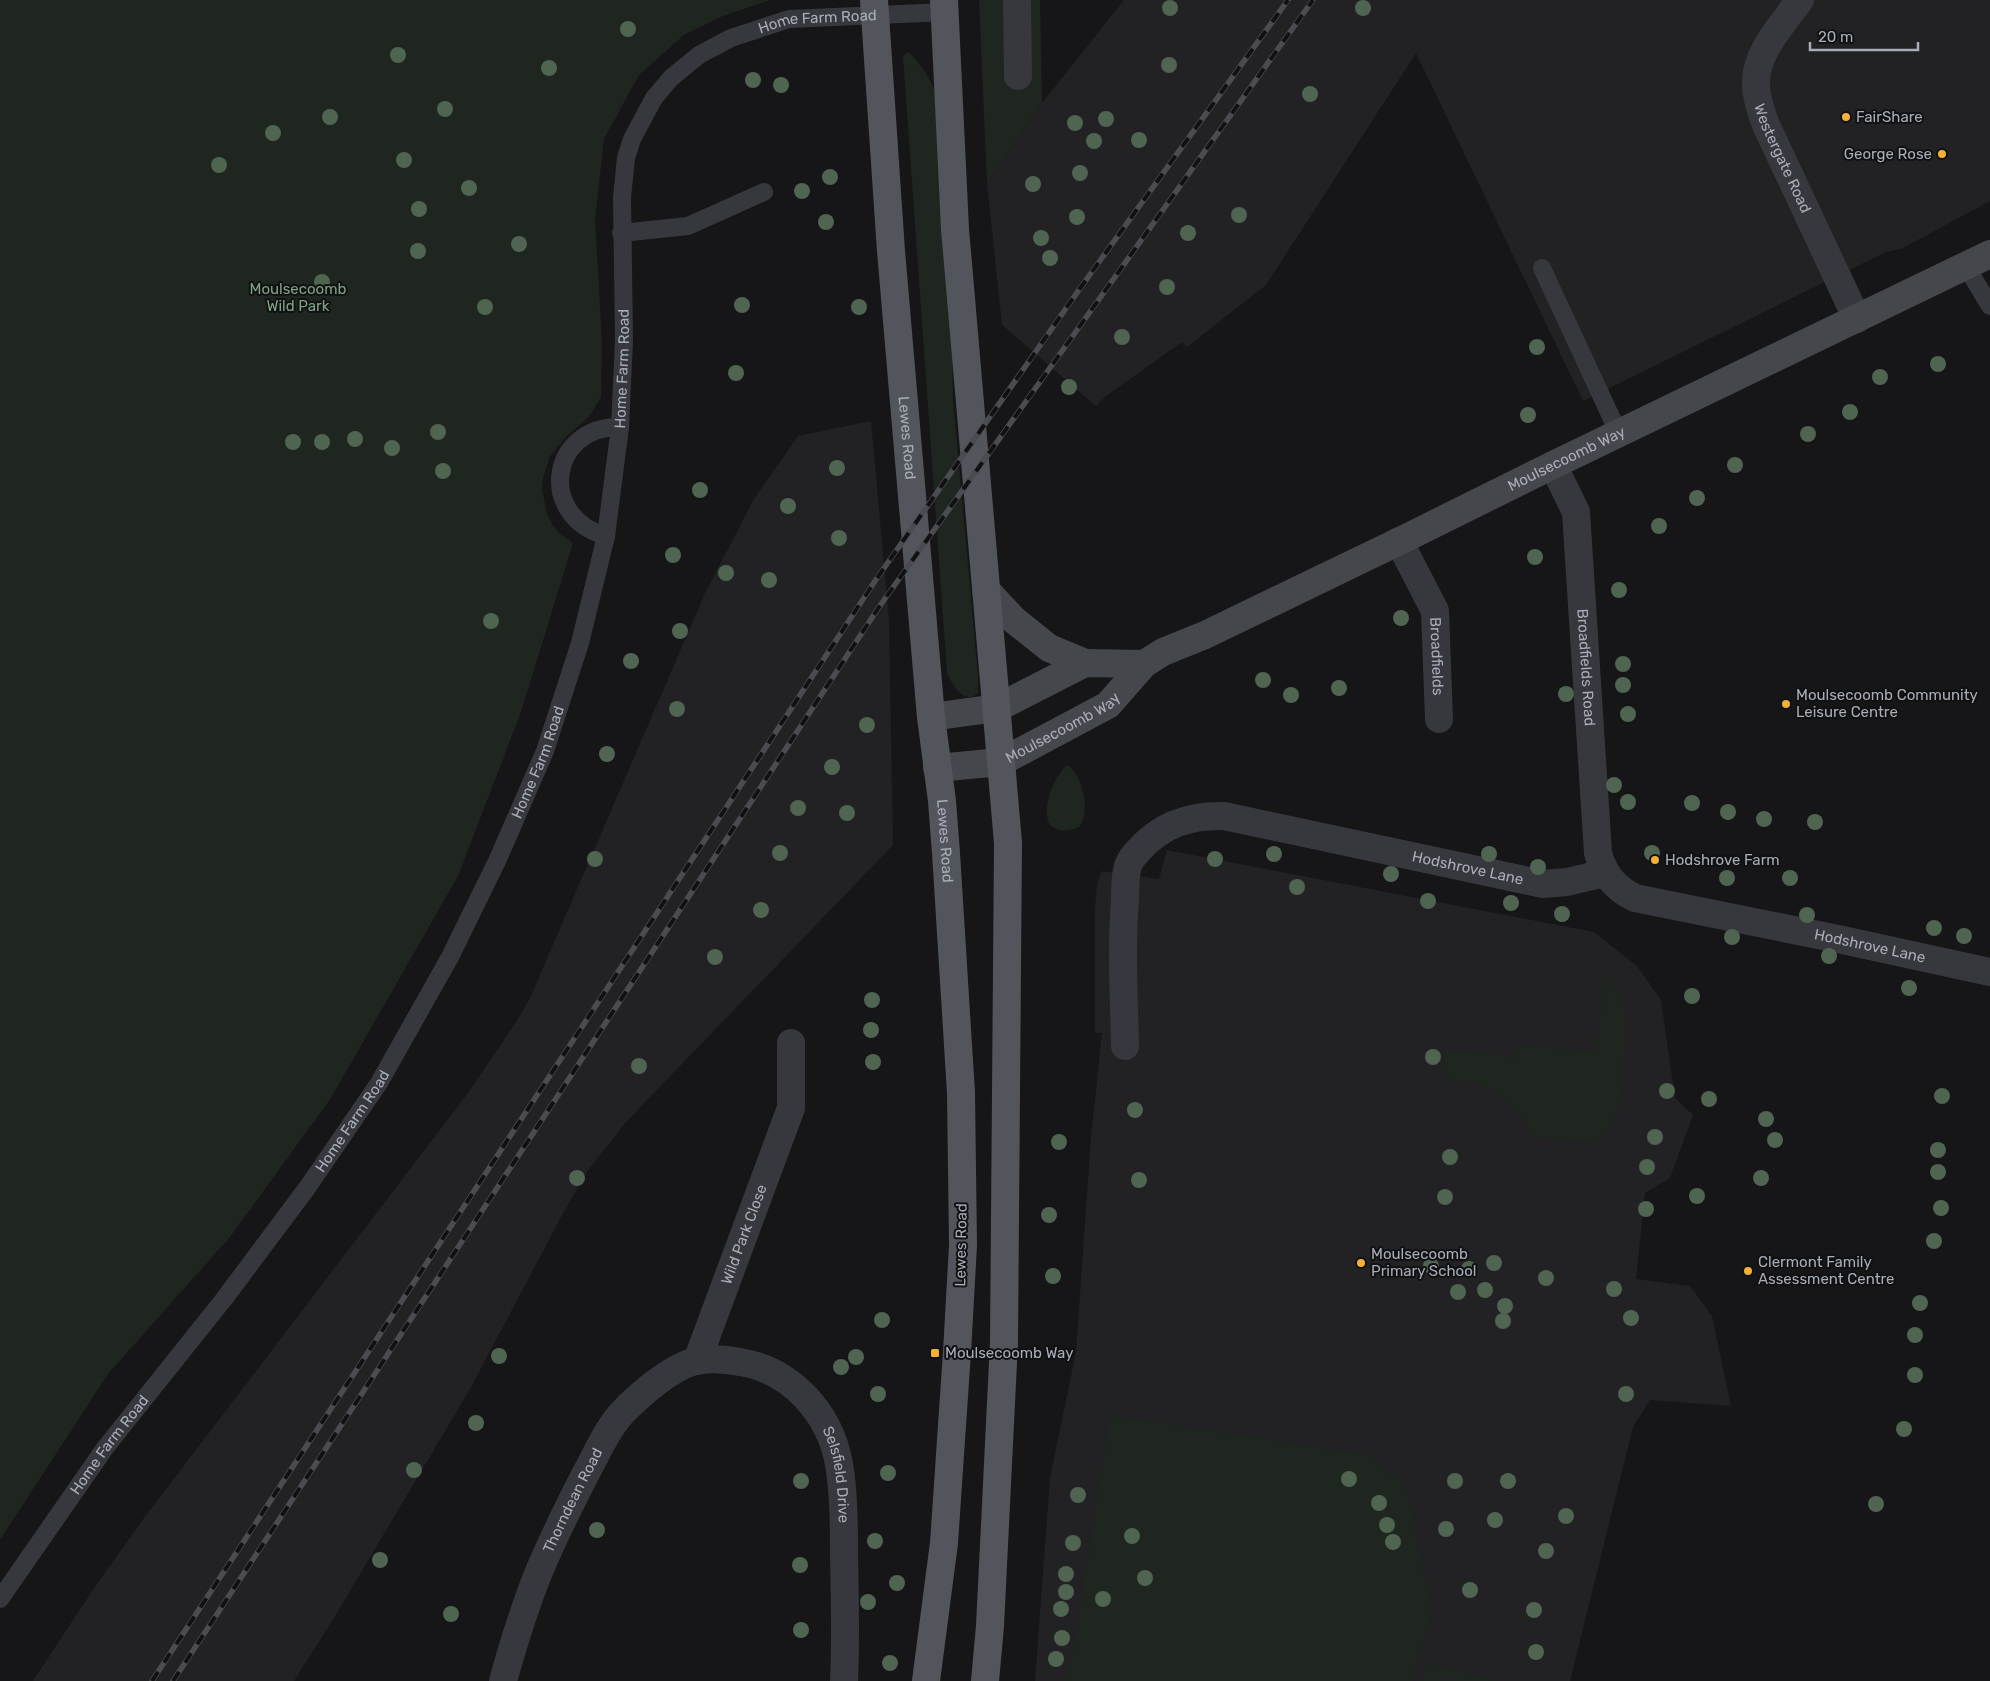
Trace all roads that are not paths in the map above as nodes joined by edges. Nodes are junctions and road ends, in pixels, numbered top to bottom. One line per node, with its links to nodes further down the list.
1 (1018, 0): 5 (street)
2 (1800, 0): 11 (street, Westergate Road)
3 (945, 6): 4 (lane, Home Farm Road); 17 (main road)
4 (874, 7): 7 (lane, Home Farm Road); 21 (main road, Lewes Road)
5 (1018, 76)
6 (764, 192): 7 (lane)
7 (621, 233): 12 (lane, Home Farm Road)
8 (1978, 260): 10 (lane); 11 (street, Moulsecoomb Way)
9 (1542, 268): 13 (lane)
10 (1990, 306)
11 (1857, 319): 13 (street, Moulsecoomb Way)
12 (620, 427): 15 (lane, Home Farm Road); 15 (lane)
13 (1619, 434): 14 (street, Moulsecoomb Way)
14 (1554, 465): 16 (street, Moulsecoomb Way); 25 (street, Broadfields Road)
15 (606, 536): 30 (lane, Home Farm Road)
16 (1399, 541): 19 (street, Moulsecoomb Way); 22 (street, Broadfields)
17 (986, 590): 18 (street); 20 (main road)
18 (1085, 663): 19 (street, Moulsecoomb Way); 20 (street, Moulsecoomb Way)
19 (1144, 664): 23 (street, Moulsecoomb Way)
20 (997, 708): 21 (street, Moulsecoomb Way); 23 (main road)
21 (931, 717): 24 (main road, Lewes Road)
22 (1438, 719)
23 (1001, 762): 24 (street, Moulsecoomb Way); 34 (main road)
24 (937, 768): 33 (main road, Lewes Road)
25 (1605, 873): 26 (street, Hodshrove Lane); 28 (street, Hodshrove Lane)
26 (1990, 972)
27 (791, 1043): 29 (street, Wild Park Close)
28 (1125, 1046)
29 (697, 1361): 31 (street, Thorndean Road); 32 (street, Selsfield Drive)
30 (0, 1599)
31 (503, 1681)
32 (844, 1681)
33 (926, 1681)
34 (986, 1681)

